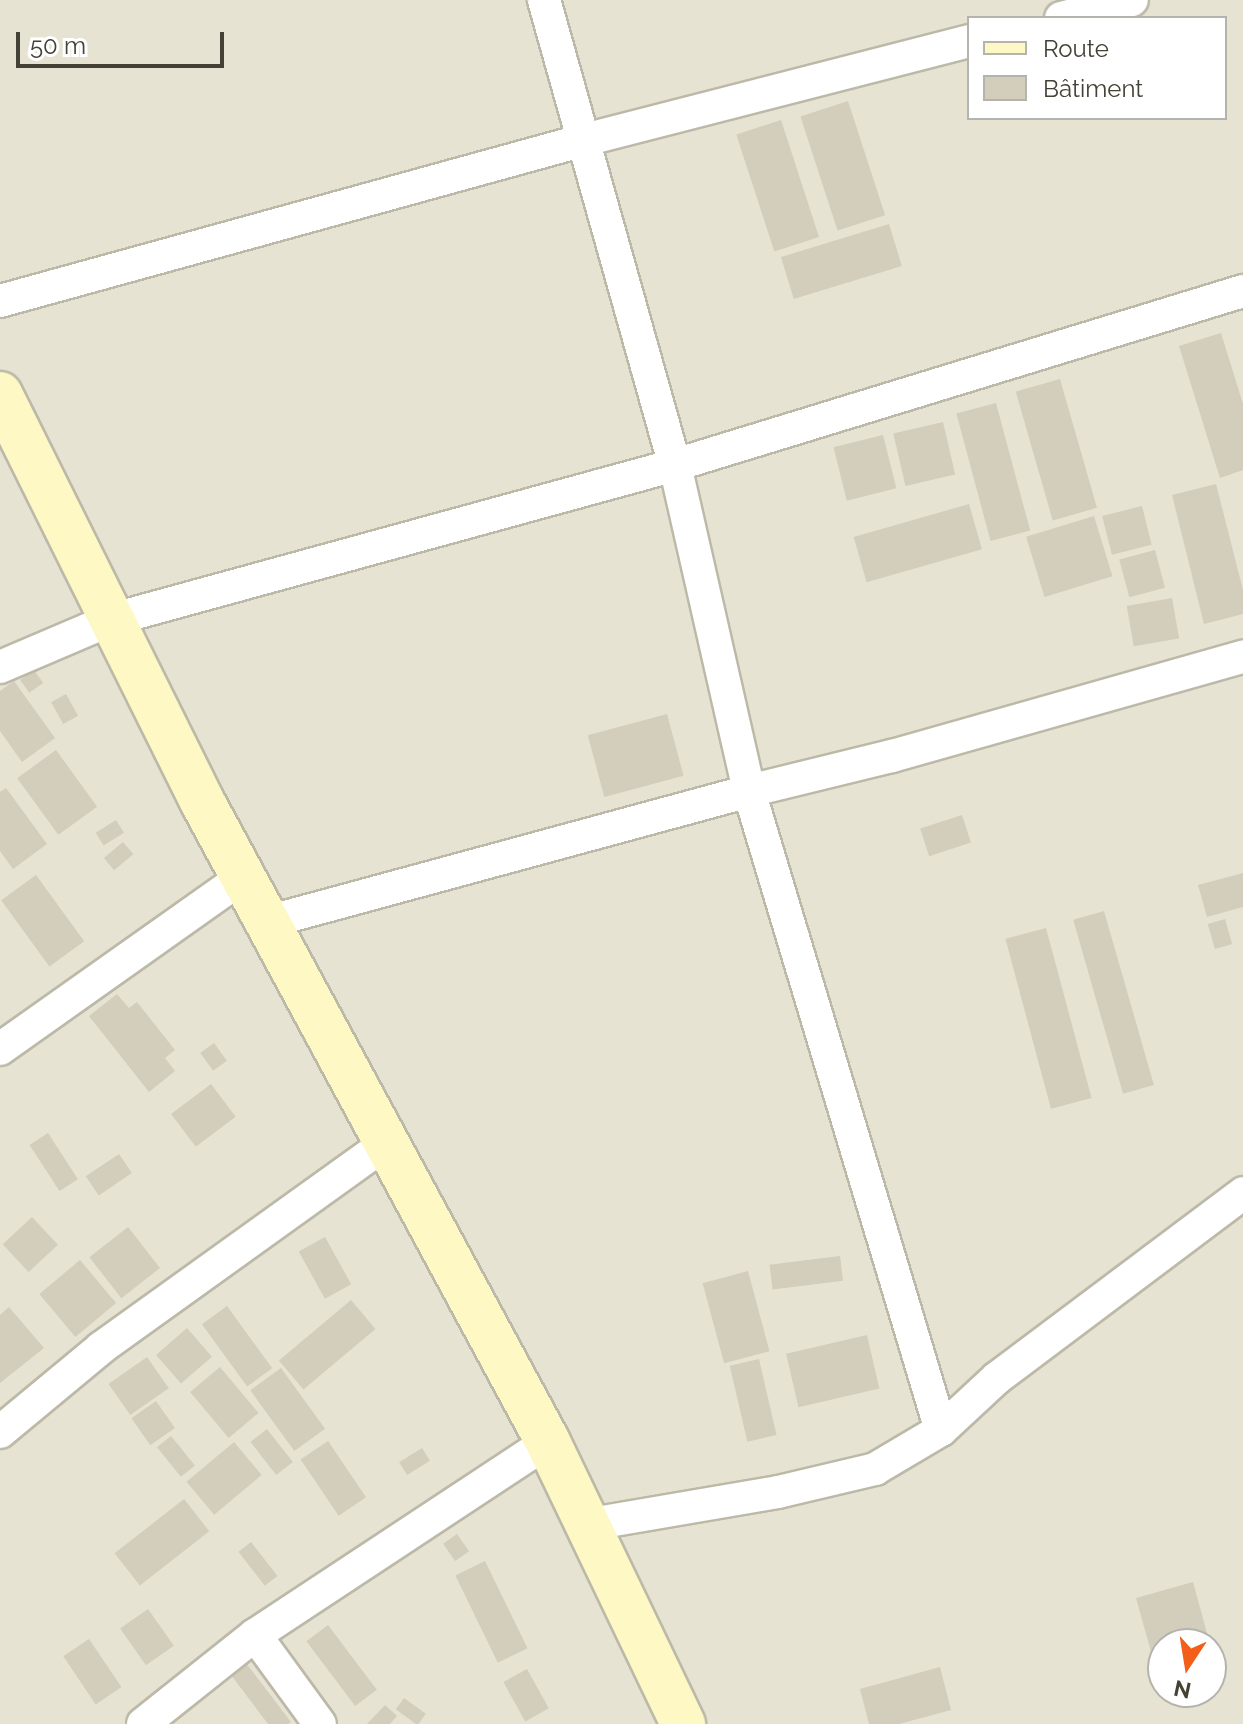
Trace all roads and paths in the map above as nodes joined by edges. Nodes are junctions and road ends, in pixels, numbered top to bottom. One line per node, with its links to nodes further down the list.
1 (544, 0): 5 (street)
2 (1132, 0): 3 (street)
3 (1069, 16)
4 (967, 42): 5 (street)
5 (584, 140): 7 (street); 9 (street)
6 (1243, 291): 9 (street)
7 (0, 301)
8 (0, 394): 10 (main road)
9 (675, 465): 10 (street); 13 (street)
10 (110, 620): 12 (street); 14 (main road)
11 (1243, 657): 13 (street)
12 (0, 667)
13 (749, 791): 15 (street); 19 (street)
14 (243, 877): 15 (main road); 16 (street)
15 (267, 922): 17 (main road)
16 (0, 1049)
17 (385, 1144): 20 (street); 21 (main road)
18 (1243, 1193): 19 (street)
19 (941, 1430): 22 (street)
20 (0, 1432)
21 (548, 1442): 22 (main road); 23 (street)
22 (585, 1525): 26 (main road)
23 (255, 1635): 24 (street); 25 (street)
24 (143, 1724)
25 (320, 1724)
26 (683, 1724)

